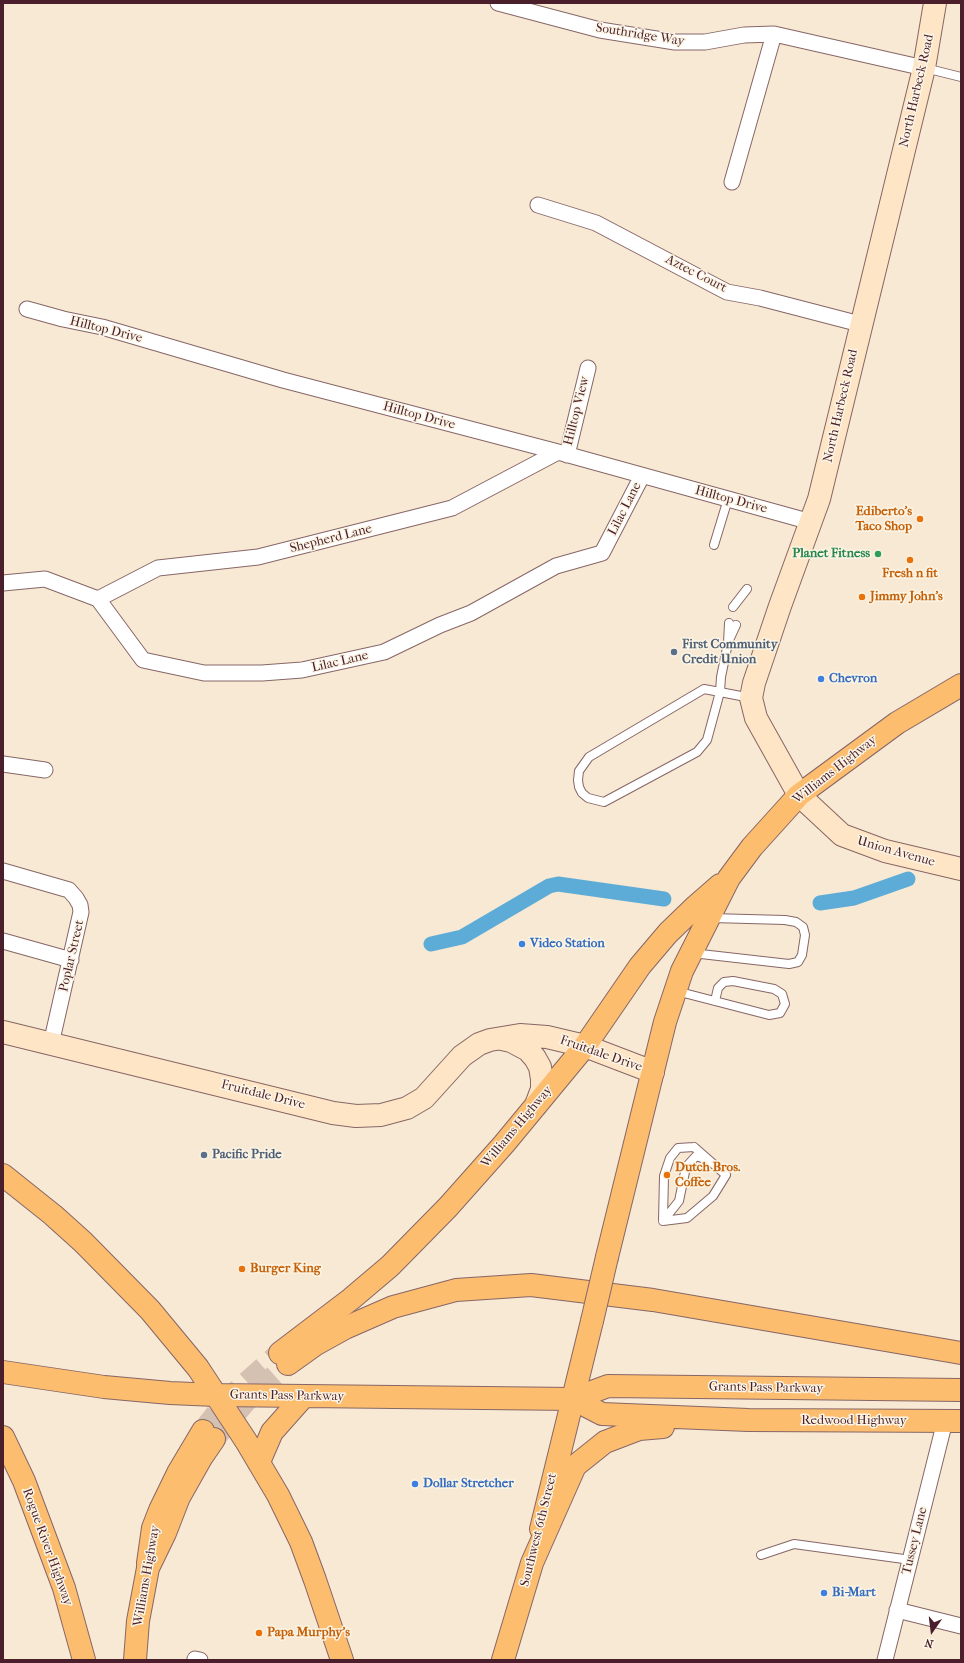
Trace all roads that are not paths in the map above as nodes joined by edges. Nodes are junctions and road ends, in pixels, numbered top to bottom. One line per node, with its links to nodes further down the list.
1 (498, 3): 3 (street, Southridge Way)
2 (935, 3): 4 (street, North Harbeck Road)
3 (774, 34): 4 (street, Southridge Way); 6 (street)
4 (924, 68): 5 (lane); 9 (street, North Harbeck Road)
5 (961, 77)
6 (732, 182)
7 (538, 205): 9 (street, Aztec Court)
8 (27, 309): 11 (street, Hilltop Drive)
9 (860, 324): 14 (street, North Harbeck Road)
10 (588, 368): 11 (street, Hilltop View)
11 (562, 453): 12 (street, Hilltop Drive); 18 (street, Shepherd Lane)
12 (642, 476): 13 (street, Hilltop Drive); 18 (street, Lilac Lane)
13 (728, 499): 14 (street, Hilltop Drive); 15 (lane)
14 (811, 522): 23 (street, North Harbeck Road)
15 (714, 545)
16 (3, 583): 18 (street)
17 (747, 588): 19 (lane)
18 (98, 599)
19 (737, 608)
20 (732, 624): 22 (lane)
21 (961, 685): 26 (main road, Williams Highway)
22 (720, 692): 22 (lane); 23 (lane)
23 (751, 698): 26 (street, North Harbeck Road)
24 (3, 764): 25 (street)
25 (46, 770)
26 (799, 795): 27 (street, Union Avenue); 29 (main road, Williams Highway)
27 (961, 869)
28 (3, 871): 33 (street, Poplar Street)
29 (729, 878): 30 (main road, Williams Highway); 39 (main road, Williams Highway)
30 (708, 918): 32 (main road, Williams Highway); 32 (lane)
31 (3, 941): 33 (street)
32 (691, 953): 34 (main road, Williams Highway)
33 (71, 960): 38 (street, Poplar Street)
34 (675, 991): 35 (lane); 40 (main road, Williams Highway)
35 (715, 1001): 35 (lane)
36 (3, 1032): 38 (street, Fruitdale Drive)
37 (502, 1039): 38 (street, Fruitdale Drive); 39 (street, Fruitdale Drive); 41 (street)
38 (51, 1044)
39 (585, 1046): 40 (street, Fruitdale Drive); 41 (main road, Williams Highway)
40 (652, 1072): 50 (main road, Williams Highway, bridge)
41 (536, 1105): 45 (main road, Williams Highway)
42 (711, 1161): 44 (lane); 44 (lane); 44 (lane)
43 (3, 1175): 48 (main road)
44 (662, 1221)
45 (961, 1353)
46 (3, 1372): 48 (main road, Grants Pass Parkway)
47 (961, 1390): 50 (main road, Grants Pass Parkway)
48 (216, 1395): 49 (main road, Grants Pass Parkway); 55 (main road)
49 (304, 1396): 50 (main road, Grants Pass Parkway); 55 (main road)
50 (573, 1399): 51 (main road, Grants Pass Parkway); 58 (main road, Southwest 6th Street)
51 (748, 1420): 52 (main road, Redwood Highway); 58 (main road)
52 (953, 1421): 57 (street, Tussey Lane)
53 (208, 1435): 62 (main road, Williams Highway)
54 (3, 1437): 61 (main road, Rogue River Highway)
55 (259, 1462): 63 (main road)
56 (761, 1555): 57 (lane)
57 (911, 1560): 59 (street, Tussey Lane)
58 (532, 1563): 64 (main road, Southwest 6th Street)
59 (898, 1610): 60 (street); 65 (street, Tussey Lane)
60 (961, 1626)
61 (84, 1660)
62 (135, 1660)
63 (342, 1660)
64 (503, 1660)
65 (885, 1660)

